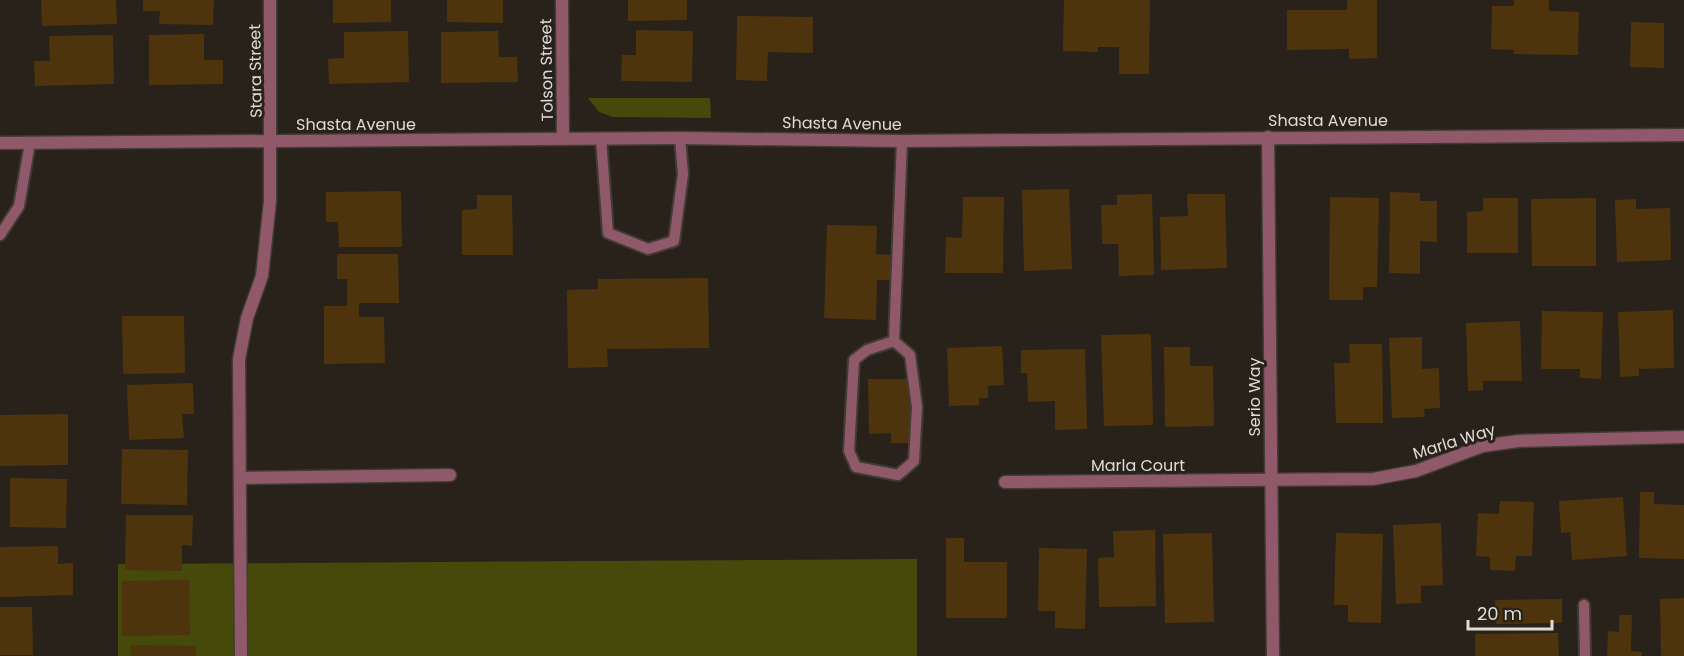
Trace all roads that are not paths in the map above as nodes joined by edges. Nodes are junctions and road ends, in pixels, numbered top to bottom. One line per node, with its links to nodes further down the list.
1 (270, 0): 8 (street, Stara Street)
2 (562, 0): 7 (street, Tolson Street)
3 (1684, 135): 4 (street, Shasta Avenue)
4 (1268, 137): 9 (street, Shasta Avenue); 17 (street, Serio Way)
5 (602, 138): 6 (street, Shasta Avenue); 6 (lane); 7 (street, Shasta Avenue)
6 (680, 138): 9 (street, Shasta Avenue)
7 (563, 139): 8 (street, Shasta Avenue)
8 (272, 141): 11 (street, Shasta Avenue); 16 (street, Stara Street)
9 (902, 141): 13 (lane)
10 (0, 143): 11 (street, Shasta Avenue)
11 (30, 143): 12 (lane)
12 (0, 234)
13 (894, 341): 13 (lane)
14 (1684, 437): 17 (street, Marla Way)
15 (450, 475): 16 (street)
16 (240, 478): 20 (street, Stara Street)
17 (1271, 481): 18 (street, Marla Court); 21 (street, Serio Way)
18 (1005, 482)
19 (1584, 605): 22 (lane)
20 (241, 656)
21 (1273, 656)
22 (1585, 656)

